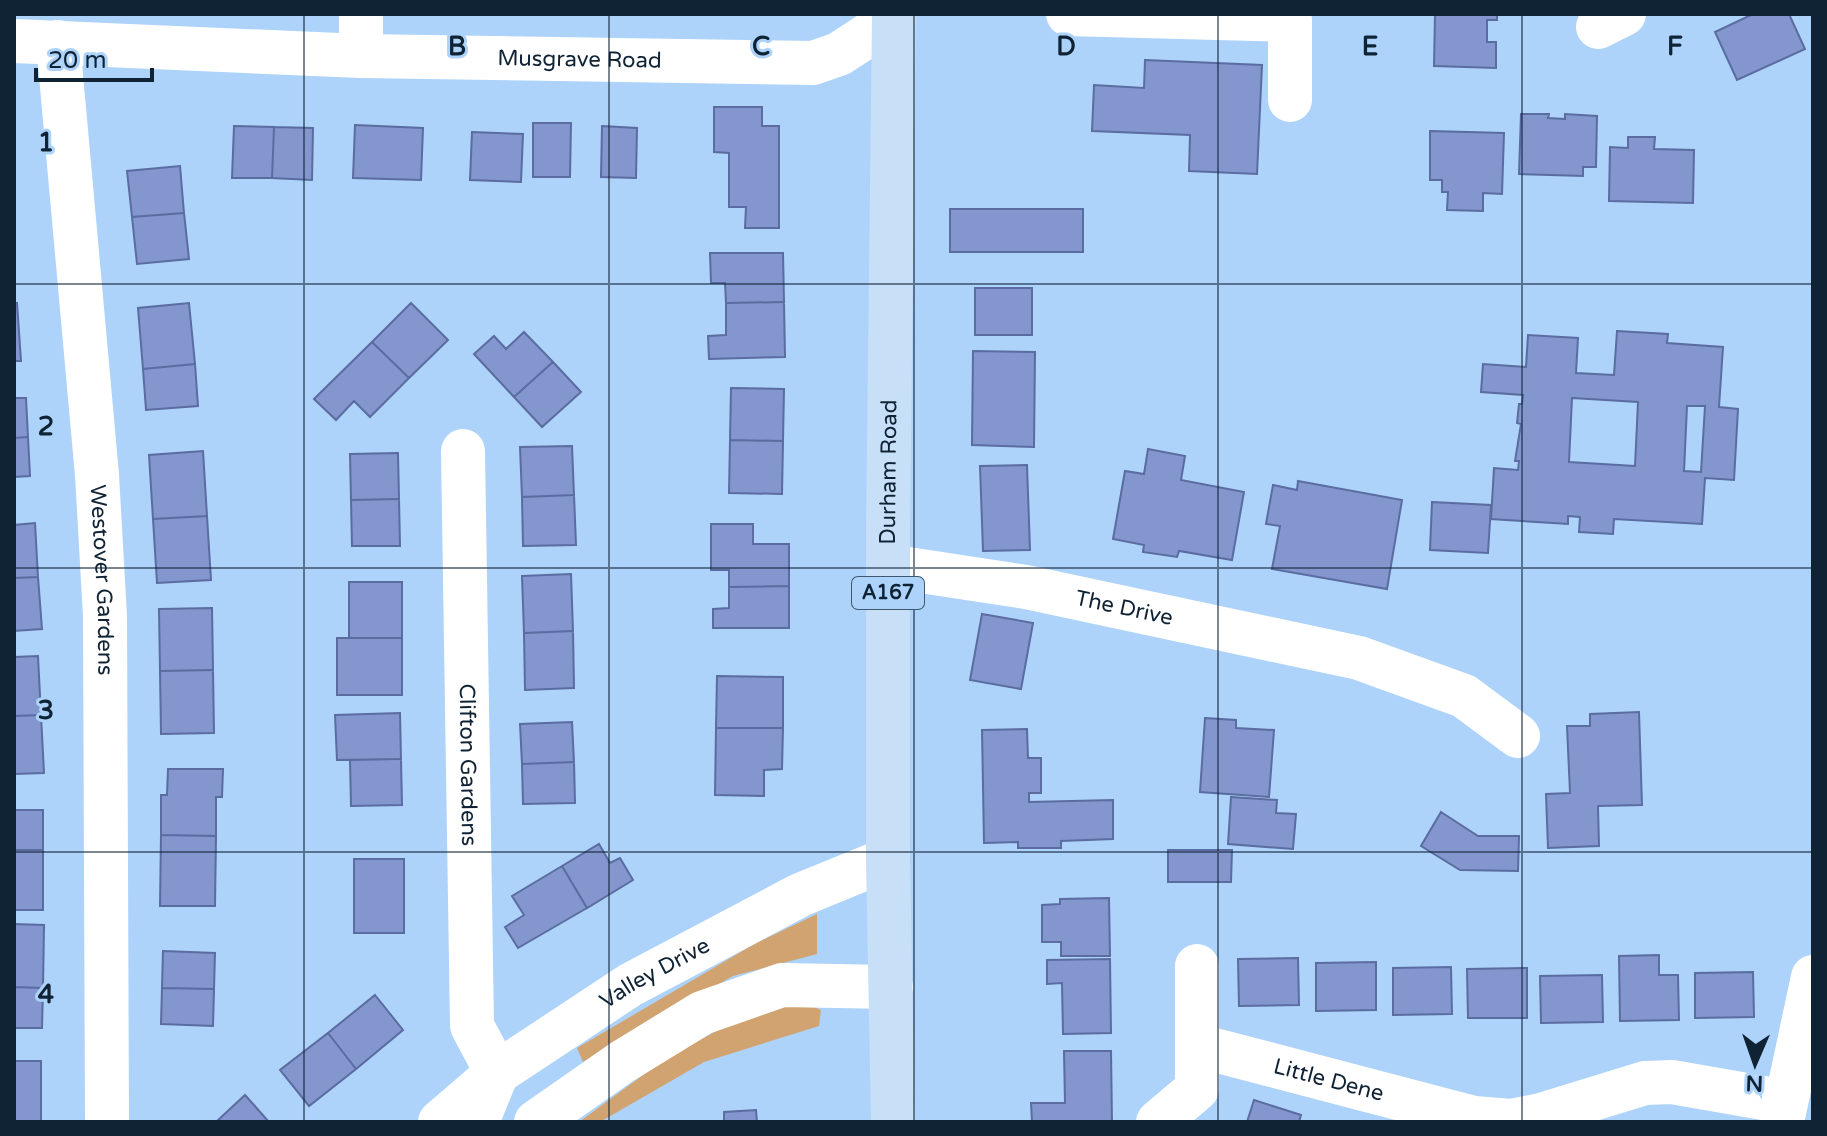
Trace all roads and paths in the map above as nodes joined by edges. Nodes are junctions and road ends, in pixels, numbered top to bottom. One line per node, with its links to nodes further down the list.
1 (1068, 14): 7 (street)
2 (894, 16): 5 (street, Musgrave Road); 9 (main road, Durham Road / A167)
3 (216, 32): 4 (street, Musgrave Road); 5 (street, Musgrave Road)
4 (69, 33): 6 (street, Musgrave Road); 18 (street, Westover Gardens)
5 (361, 35)
6 (14, 41)
7 (1290, 100)
8 (463, 451): 16 (street, Clifton Gardens)
9 (888, 566): 10 (street, The Drive); 11 (main road, Durham Road / A167)
10 (1518, 736)
11 (888, 859): 14 (main road, Durham Road / A167); 16 (street, Valley Drive)
12 (1197, 966): 15 (street)
13 (1813, 977): 17 (street)
14 (891, 987): 21 (street); 22 (main road, Durham Road / A167)
15 (1199, 1046): 17 (street, Little Dene); 23 (street)
16 (497, 1073): 19 (street, Valley Drive); 20 (street)
17 (1784, 1112)
18 (107, 1122)
19 (440, 1122)
20 (477, 1122)
21 (536, 1122)
22 (893, 1122)
23 (1158, 1122)

